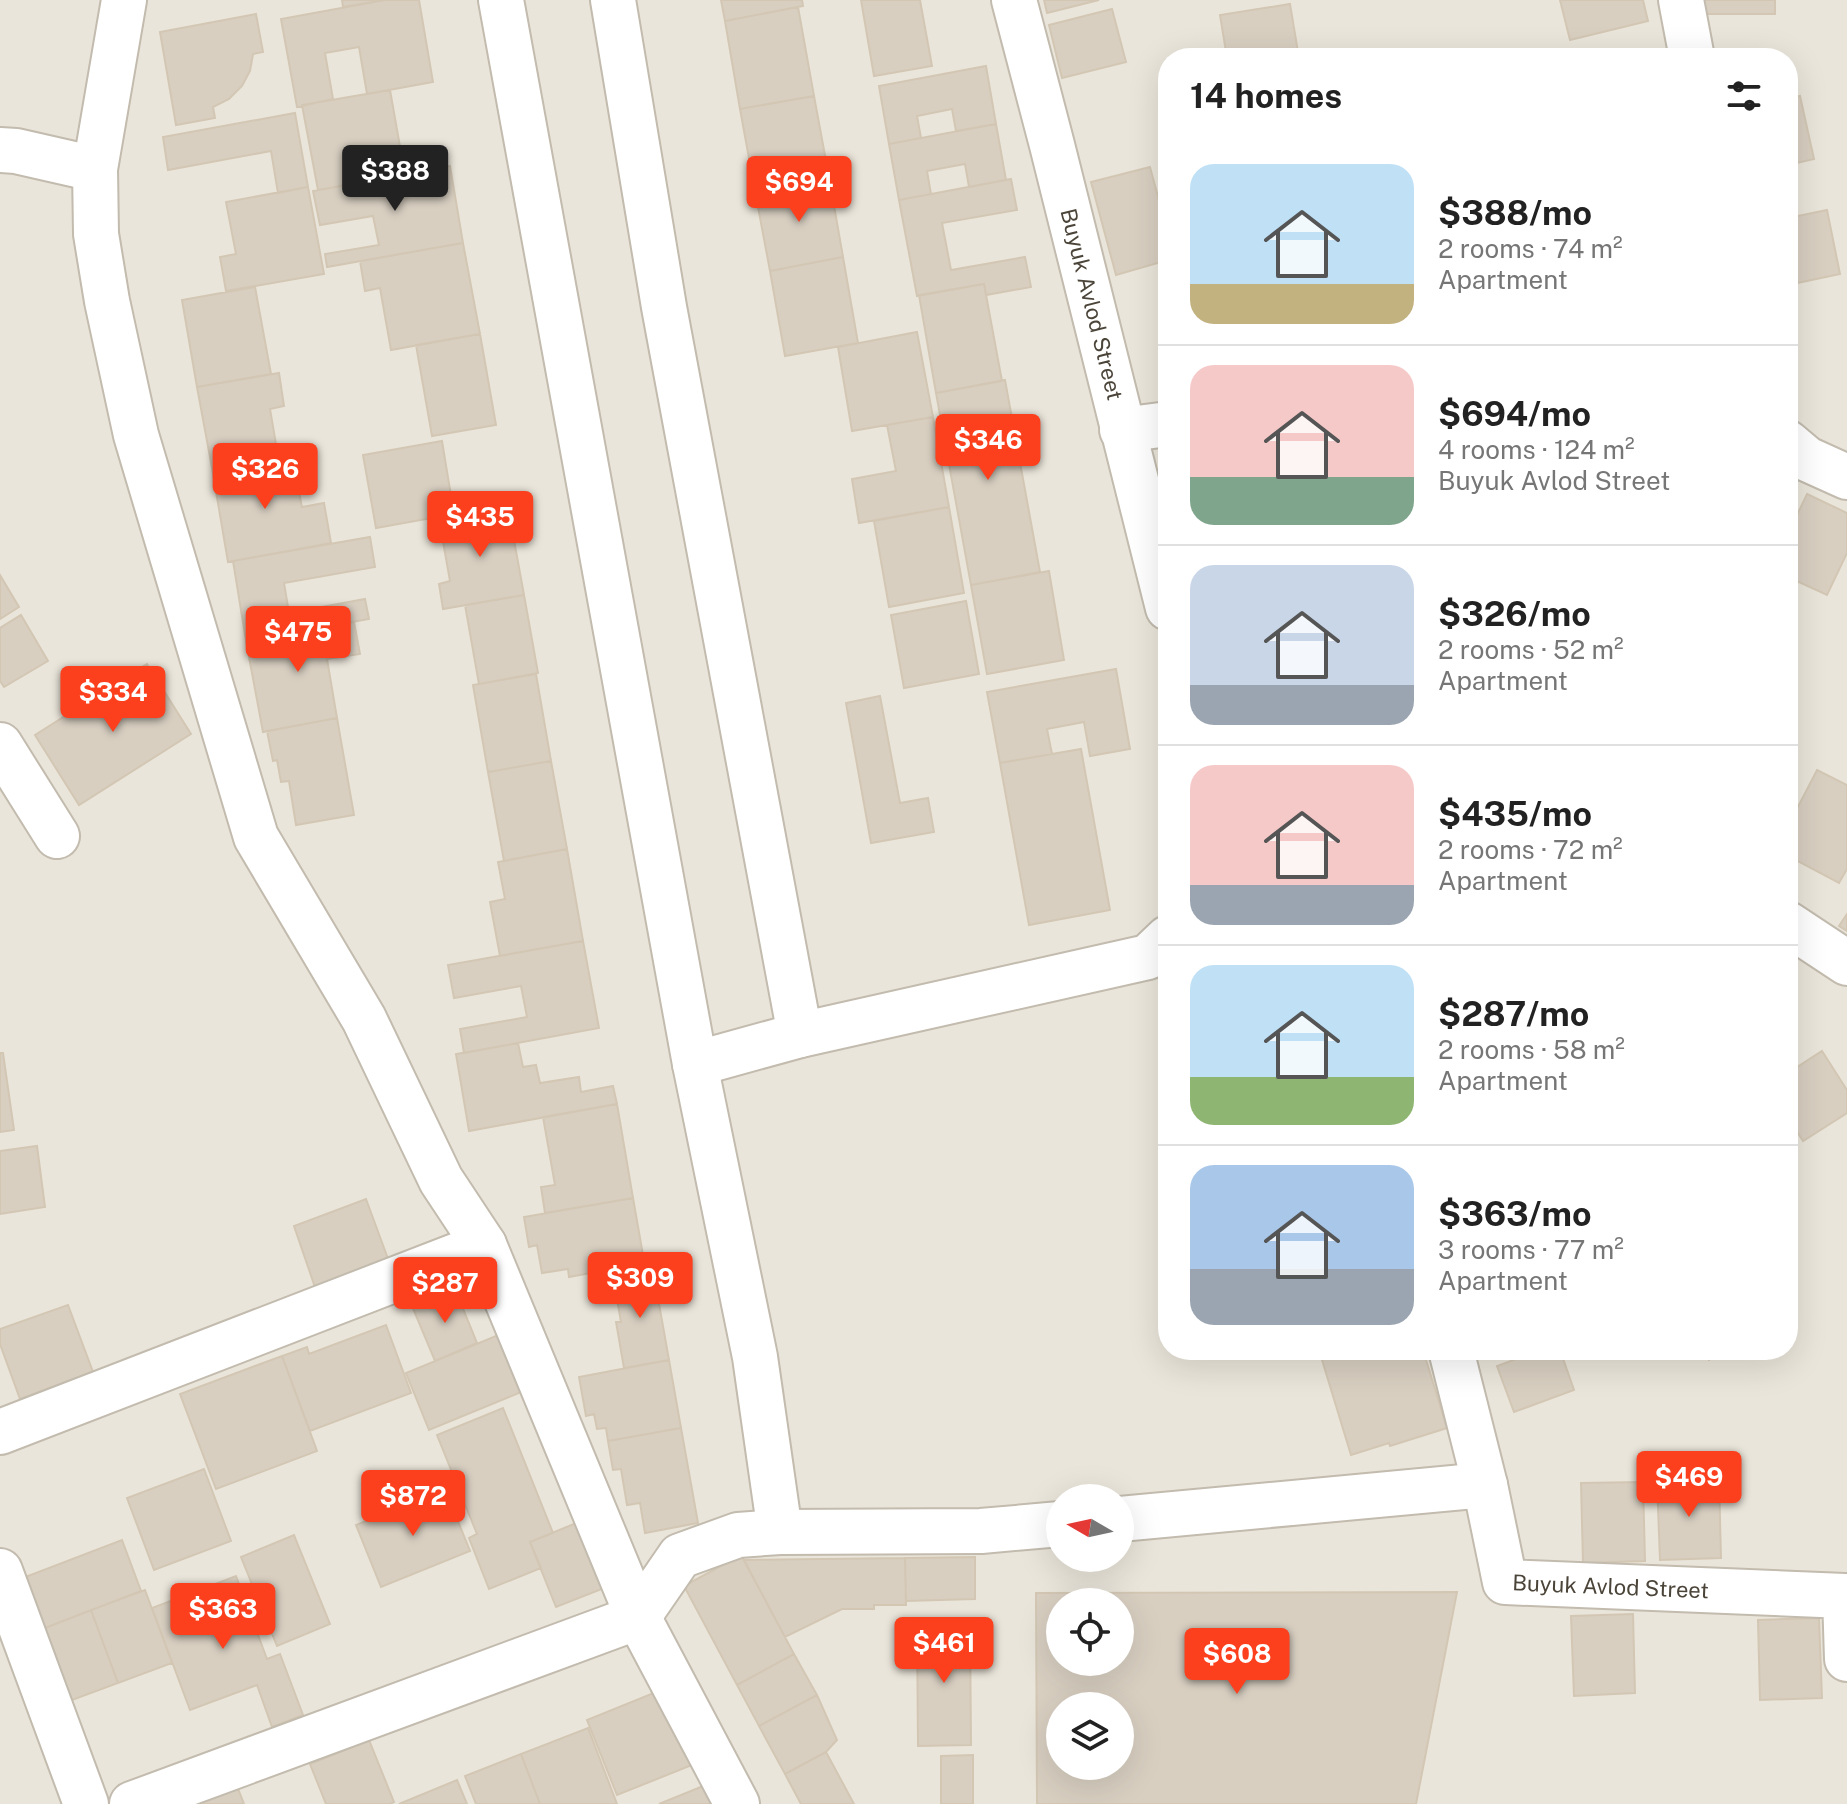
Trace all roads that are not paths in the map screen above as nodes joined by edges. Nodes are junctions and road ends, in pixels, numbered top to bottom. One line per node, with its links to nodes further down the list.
1 (124, 0): 8 (street)
2 (501, 0): 20 (street)
3 (613, 0): 19 (street)
4 (1014, 0): 10 (street, Buyuk Avlod Street)
5 (1681, 0): 6 (street)
6 (1690, 48)
7 (0, 150): 8 (street)
8 (95, 169): 21 (street)
9 (1158, 425): 10 (street)
10 (1122, 430): 13 (street, Buyuk Avlod Street)
11 (1798, 451): 12 (street)
12 (1847, 477)
13 (1158, 565)
14 (0, 745): 15 (street)
15 (57, 836)
16 (1798, 931): 18 (street)
17 (1158, 948): 19 (street)
18 (1847, 963)
19 (800, 1035): 20 (street)
20 (695, 1064): 27 (street)
21 (484, 1245): 23 (street); 30 (street)
22 (1454, 1360): 24 (street, Buyuk Avlod Street)
23 (0, 1432)
24 (1485, 1485): 25 (street); 29 (street, Buyuk Avlod Street)
25 (1134, 1518)
26 (1046, 1525): 27 (street)
27 (780, 1532): 30 (street)
28 (0, 1571): 32 (street)
29 (1846, 1596): 31 (street, Buyuk Avlod Street)
30 (638, 1617): 33 (street); 34 (street)
31 (1847, 1659)
32 (86, 1804)
33 (132, 1804)
34 (737, 1804)

